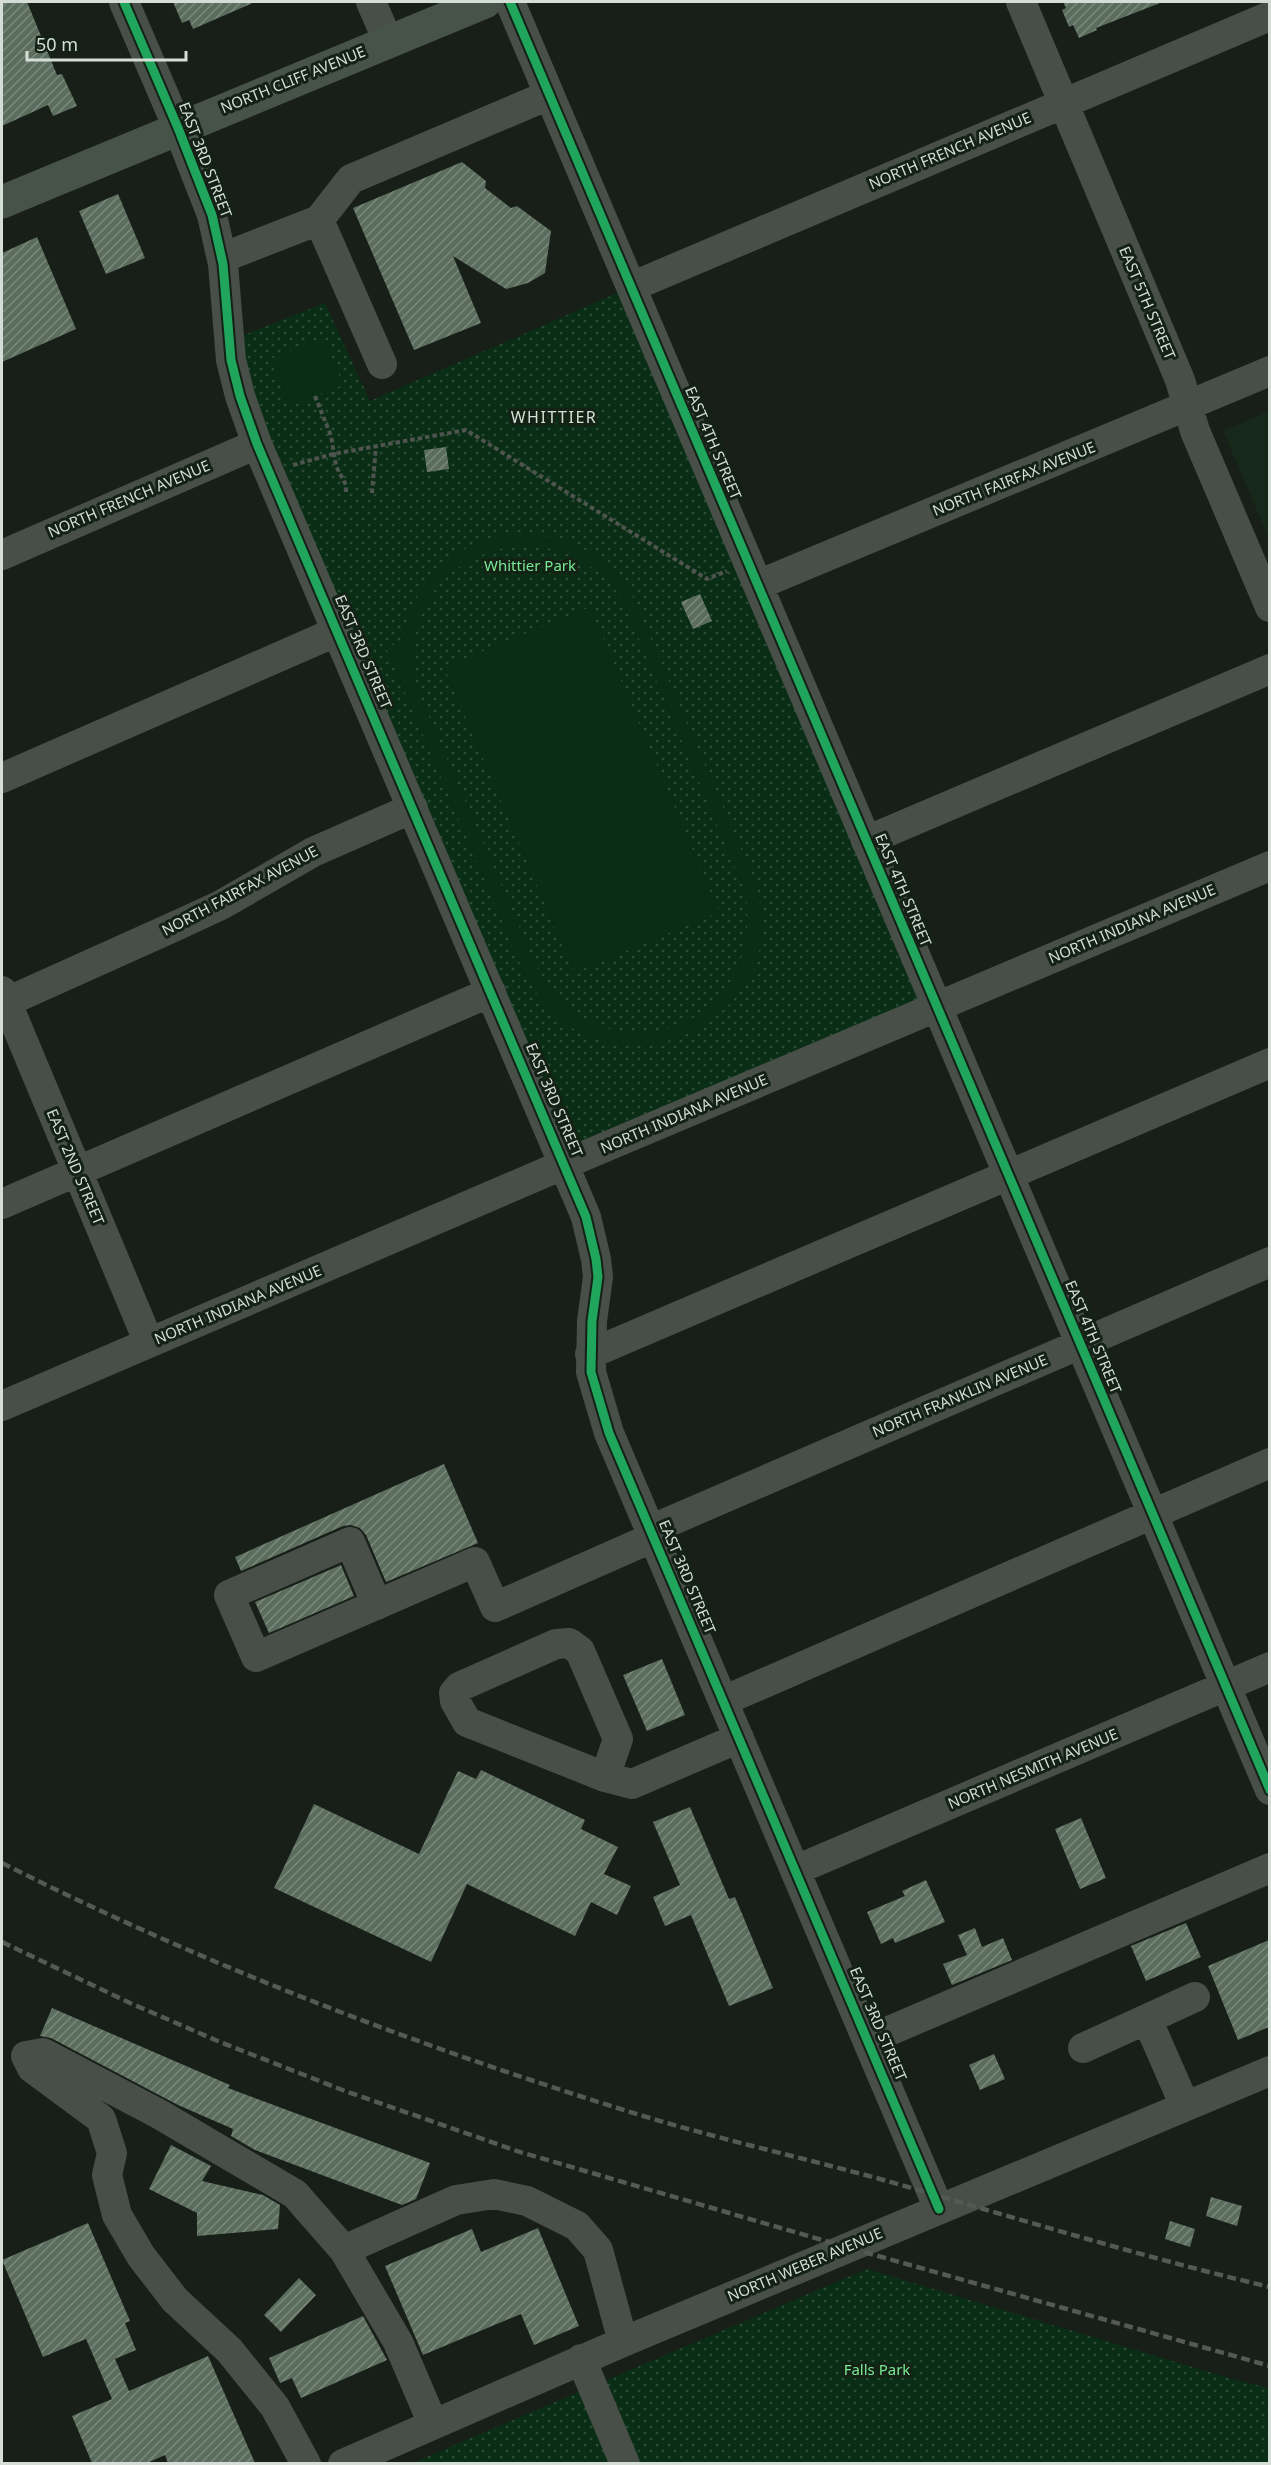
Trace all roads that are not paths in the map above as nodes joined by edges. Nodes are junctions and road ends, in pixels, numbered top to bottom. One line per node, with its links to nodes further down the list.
1 (124, 2): 10 (street, EAST 3RD STREET)
2 (371, 2): 7 (street)
3 (485, 2): 7 (main road, NORTH CLIFF AVENUE)
4 (510, 2): 8 (street, EAST 4TH STREET)
5 (1021, 2): 9 (street, EAST 5TH STREET)
6 (1269, 16): 9 (street, NORTH FRENCH AVENUE)
7 (388, 41): 10 (main road, NORTH CLIFF AVENUE)
8 (549, 95): 12 (street); 14 (street, EAST 4TH STREET)
9 (1063, 103): 14 (street, NORTH FRENCH AVENUE); 17 (street, EAST 5TH STREET)
10 (178, 128): 11 (main road, NORTH CLIFF AVENUE); 13 (street, EAST 3RD STREET)
11 (2, 202)
12 (319, 220): 13 (street); 15 (street)
13 (222, 258): 18 (street, EAST 3RD STREET)
14 (631, 287): 20 (street, EAST 4TH STREET)
15 (382, 364)
16 (1269, 371): 17 (street, NORTH FAIRFAX AVENUE)
17 (1188, 407): 20 (street, NORTH FAIRFAX AVENUE); 21 (street, EAST 5TH STREET)
18 (257, 444): 19 (street, NORTH FRENCH AVENUE); 22 (street, EAST 3RD STREET)
19 (2, 555)
20 (753, 574): 26 (street, EAST 4TH STREET)
21 (1269, 606)
22 (338, 631): 24 (street); 25 (street, EAST 3RD STREET)
23 (1269, 669): 26 (street)
24 (2, 778)
25 (413, 808): 28 (street, EAST 3RD STREET); 29 (street, NORTH FAIRFAX AVENUE)
26 (866, 841): 30 (street, EAST 4TH STREET)
27 (1269, 866): 30 (street, NORTH INDIANA AVENUE)
28 (492, 992): 32 (street, EAST 3RD STREET); 33 (street)
29 (3, 999): 33 (street, EAST 2ND STREET)
30 (937, 1007): 32 (street, NORTH INDIANA AVENUE); 34 (street, EAST 4TH STREET)
31 (1269, 1063): 34 (street)
32 (565, 1164): 37 (street, NORTH INDIANA AVENUE); 39 (street, EAST 3RD STREET)
33 (77, 1172): 35 (street); 37 (street, EAST 2ND STREET)
34 (1008, 1175): 38 (street, EAST 4TH STREET); 39 (street)
35 (2, 1204)
36 (1269, 1262): 38 (street, NORTH FRANKLIN AVENUE)
37 (149, 1343): 40 (street, NORTH INDIANA AVENUE)
38 (1080, 1344): 42 (street, EAST 4TH STREET); 43 (street, NORTH FRANKLIN AVENUE)
39 (590, 1354): 43 (street, EAST 3RD STREET)
40 (2, 1406)
41 (1269, 1463): 42 (street)
42 (1152, 1513): 46 (street, EAST 4TH STREET); 47 (street)
43 (652, 1533): 44 (street, NORTH FRANKLIN AVENUE); 47 (street, EAST 3RD STREET)
44 (377, 1605): 44 (street)
45 (1269, 1667): 46 (street, NORTH NESMITH AVENUE)
46 (1226, 1686): 50 (street, EAST 4TH STREET); 52 (street, NORTH NESMITH AVENUE)
47 (723, 1701): 48 (street, EAST 3RD STREET)
48 (739, 1738): 49 (street); 52 (street, EAST 3RD STREET)
49 (605, 1777): 49 (street)
50 (1269, 1790)
51 (1269, 1868): 55 (street)
52 (796, 1870): 55 (street, EAST 3RD STREET)
53 (1195, 1997): 54 (street)
54 (1147, 2019): 56 (street); 58 (street)
55 (868, 2040): 59 (street, EAST 3RD STREET)
56 (1083, 2048)
57 (1269, 2071): 58 (street, NORTH WEBER AVENUE)
58 (1185, 2106): 59 (street, NORTH WEBER AVENUE)
59 (939, 2209): 61 (street, NORTH WEBER AVENUE)
60 (344, 2250): 61 (street); 63 (street); 64 (street)
61 (623, 2342): 62 (street, NORTH WEBER AVENUE)
62 (581, 2359): 63 (street, NORTH WEBER AVENUE); 66 (street)
63 (433, 2424): 65 (street, NORTH WEBER AVENUE)
64 (306, 2463)
65 (343, 2463)
66 (625, 2463)

